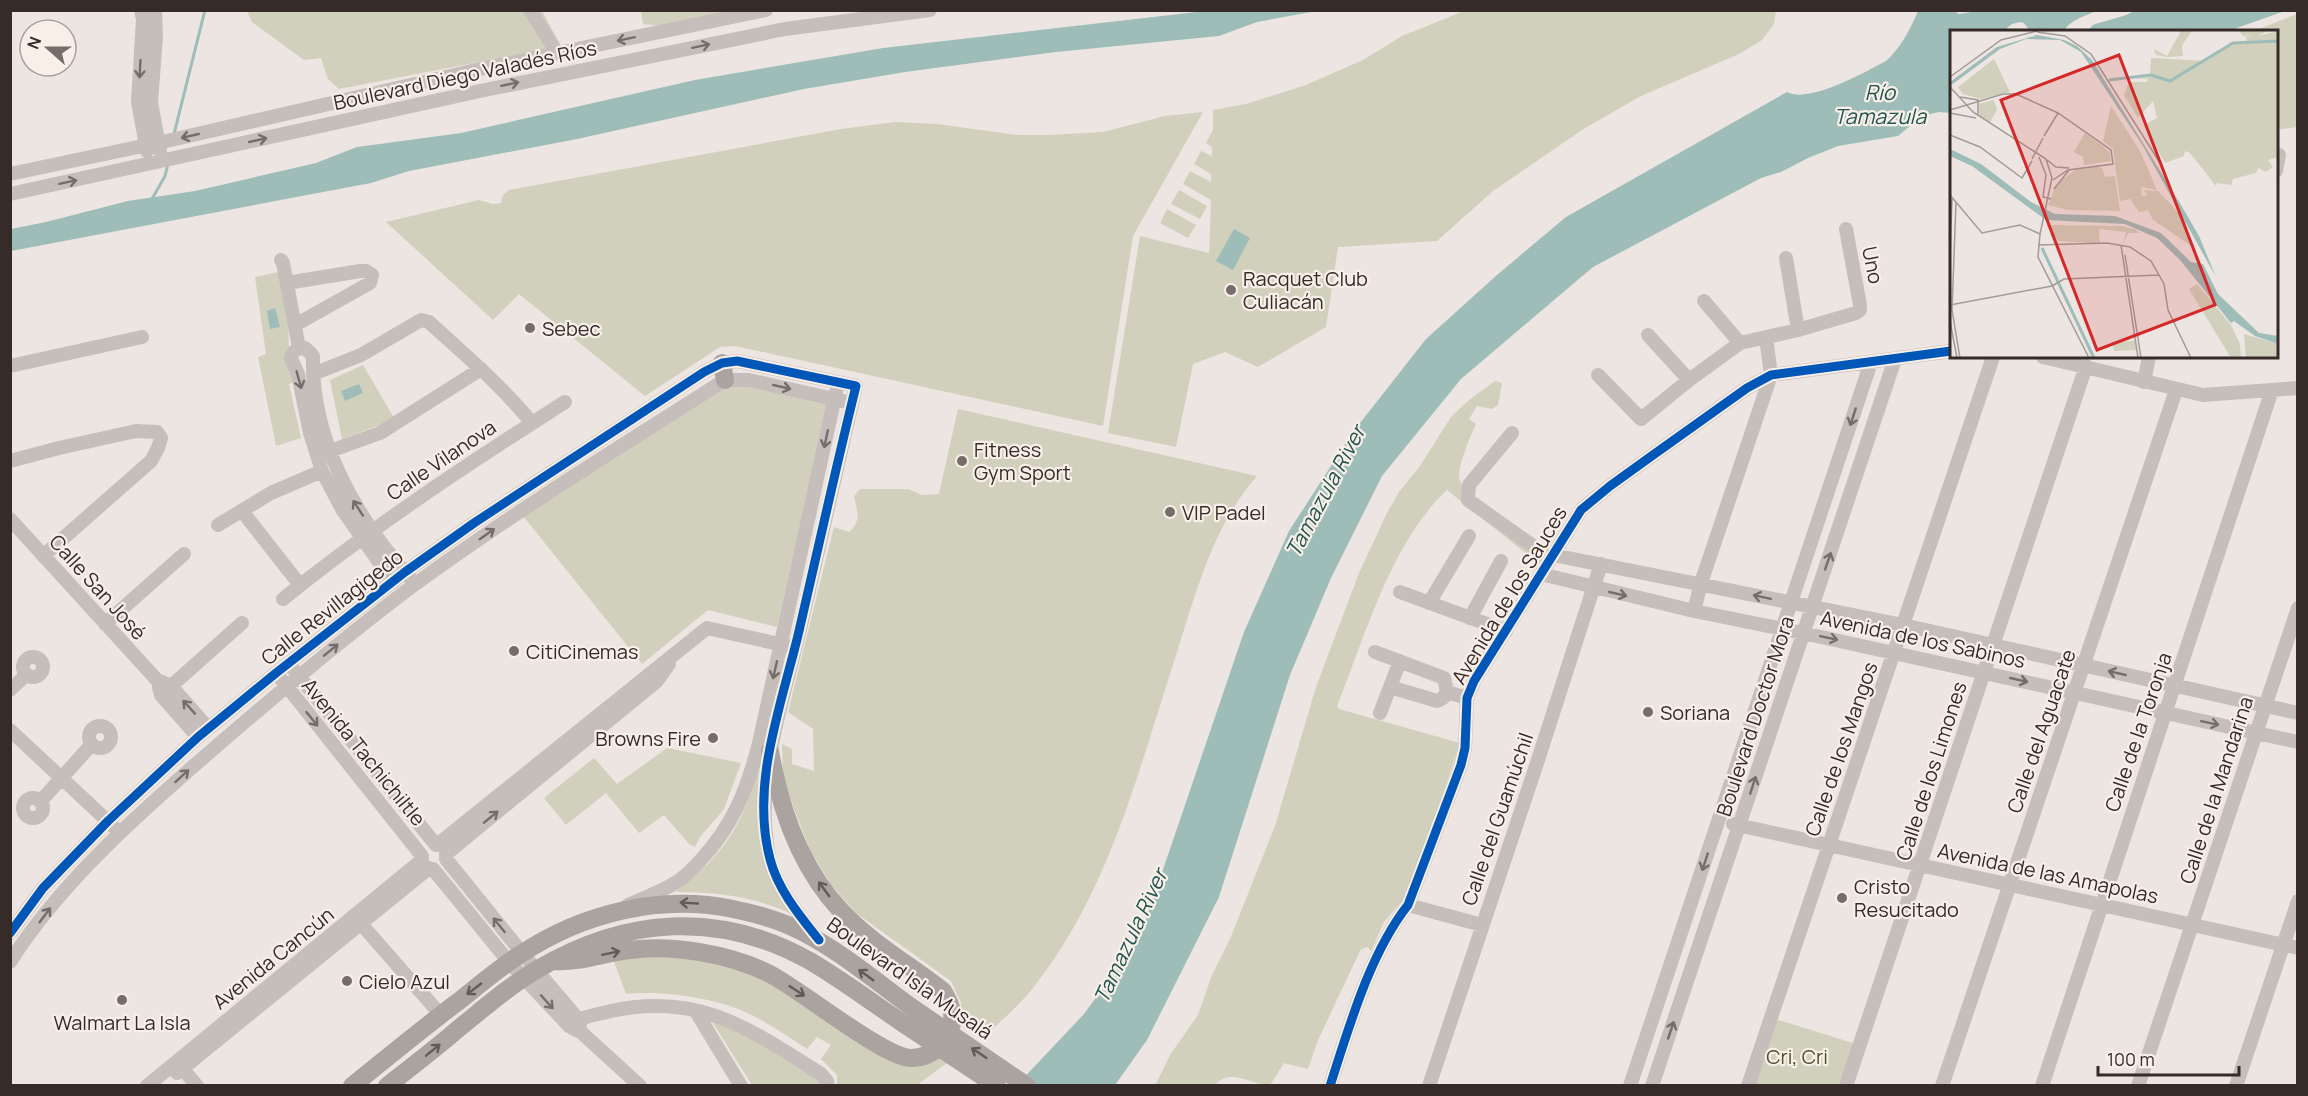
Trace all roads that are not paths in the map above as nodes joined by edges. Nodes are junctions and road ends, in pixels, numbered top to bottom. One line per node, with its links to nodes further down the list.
1 (141, 10): 7 (street, one-way to 7)
2 (155, 10): 7 (street)
3 (530, 10): 6 (street)
4 (766, 10): 6 (street, Boulevard Diego Valadés Ríos, one-way to 6)
5 (930, 10): 10 (street, Boulevard Diego Valadés Ríos, one-way to 5)
6 (557, 53): 8 (street, Boulevard Diego Valadés Ríos, one-way to 8)
7 (145, 102): 8 (street)
8 (152, 143): 10 (street); 12 (street, Boulevard Diego Valadés Ríos)
9 (2279, 155): 11 (street)
10 (156, 163): 13 (street, Boulevard Diego Valadés Ríos, one-way to 10)
11 (2278, 163)
12 (10, 174)
13 (10, 194)
14 (1846, 229): 20 (street, Uno)
15 (1786, 258): 20 (street)
16 (281, 260): 17 (street)
17 (287, 283): 19 (street); 19 (street)
18 (1704, 301): 24 (street)
19 (295, 326): 25 (street)
20 (1798, 330): 23 (street)
21 (1648, 335): 40 (street)
22 (142, 337): 33 (street)
23 (1766, 337): 24 (street); 39 (street)
24 (1740, 343): 40 (street)
25 (299, 348): 37 (street); 50 (street, one-way to 50)
26 (1950, 351): 31 (street, Avenida de los Sauces)
27 (1993, 358): 83 (street, Calle de los Mangos)
28 (2048, 358): 34 (street)
29 (2140, 358): 41 (street)
30 (2149, 358): 41 (street)
31 (1895, 359): 32 (street, Avenida de los Sauces); 77 (street, Boulevard Doctor Mora, one-way to 31)
32 (1871, 362): 39 (street, Avenida de los Sauces); 76 (street, Boulevard Doctor Mora, one-way to 76)
33 (10, 366)
34 (2086, 366): 41 (street); 87 (street, Calle de los Limones)
35 (480, 369): 37 (street); 49 (street); 52 (street)
36 (723, 372): 42 (street); 46 (street, one-way to 46); 66 (street, Calle Revillagigedo); 70 (street, Calle Revillagigedo, one-way to 36)
37 (314, 374): 50 (street)
38 (1598, 375): 40 (street)
39 (1771, 375): 62 (street, Avenida de los Sauces); 69 (street)
40 (1689, 380)
41 (2140, 381): 44 (street)
42 (839, 382): 46 (street); 48 (street)
43 (2298, 388): 45 (street)
44 (2176, 390): 45 (street); 93 (street, Calle del Aguacate)
45 (2272, 390): 99 (street, Calle de la Toronja)
46 (834, 399): 48 (street); 88 (street, one-way to 88)
47 (565, 402): 49 (street, Calle Vilanova)
48 (852, 404): 88 (street)
49 (532, 423): 58 (street, Calle Vilanova)
50 (316, 431): 52 (street); 54 (street)
51 (1512, 433): 62 (street, Avenida de los Sabinos)
52 (330, 451): 58 (street, one-way to 52)
53 (10, 461): 63 (street)
54 (322, 471): 55 (street); 60 (street)
55 (242, 511): 57 (street); 71 (street)
56 (10, 519): 63 (street, Calle San José)
57 (219, 525)
58 (373, 530): 60 (street, Calle Vilanova); 66 (street)
59 (1469, 536): 75 (street)
60 (361, 538): 68 (street); 71 (street, Calle Vilanova)
61 (184, 554): 82 (street)
62 (1553, 555): 65 (street, Avenida de los Sabinos); 67 (street, Avenida de los Sauces)
63 (43, 556): 82 (street, Calle San José)
64 (1502, 561): 80 (street)
65 (1601, 564): 69 (street, Avenida de los Sabinos); 72 (street, Calle del Guamúchil)
66 (405, 572): 68 (street, Calle Revillagigedo); 70 (street)
67 (1541, 574): 72 (street, Avenida de los Sabinos); 85 (street, Avenida de los Sauces)
68 (393, 582): 92 (street, Calle Revillagigedo)
69 (1701, 583): 76 (street, Avenida de los Sabinos, one-way to 69); 79 (street)
70 (416, 584): 97 (street, Calle Revillagigedo, one-way to 70)
71 (300, 585): 74 (street, Calle Vilanova)
72 (1594, 589): 79 (street, Avenida de los Sabinos, one-way to 79); 132 (street, Calle del Guamúchil)
73 (1400, 592): 75 (street)
74 (282, 599)
75 (1429, 603): 80 (street)
76 (1790, 603): 77 (street, Avenida de los Sabinos); 84 (street, Boulevard Doctor Mora)
77 (1812, 608): 83 (street, Avenida de los Sabinos); 86 (street, Boulevard Doctor Mora)
78 (2298, 608): 106 (street, Calle de la Mandarina)
79 (1694, 611): 84 (street, Avenida de los Sabinos)
80 (1470, 618): 85 (street)
81 (242, 623): 102 (street)
82 (105, 624): 102 (street, Calle San José)
83 (1903, 625): 87 (street, Avenida de los Sabinos); 90 (street, Calle de los Mangos)
84 (1782, 629): 86 (street, Avenida de los Sabinos); 119 (street, Boulevard Doctor Mora)
85 (1506, 631): 105 (street, Avenida de los Sauces)
86 (1803, 633): 90 (street, Avenida de los Sabinos, one-way to 90); 120 (street, Boulevard Doctor Mora, one-way to 86)
87 (1993, 645): 93 (street, Avenida de los Sabinos); 95 (street, Calle de los Limones)
88 (788, 646): 115 (street); 123 (street); 130 (street, one-way to 130)
89 (1375, 652): 91 (street)
90 (1894, 652): 95 (street, Avenida de los Sabinos); 122 (street, Calle de los Mangos)
91 (1400, 662): 100 (street); 103 (street)
92 (289, 663): 94 (street, Calle Revillagigedo); 97 (street, Avenida Tachichiltle)
93 (2084, 665): 99 (street, Avenida de los Sabinos, one-way to 93); 104 (street, Calle del Aguacate)
94 (276, 673): 98 (street, Avenida Tachichiltle); 111 (street, Calle Revillagigedo)
95 (1984, 673): 104 (street, Avenida de los Sabinos, one-way to 104); 125 (street, Calle de los Limones)
96 (26, 675): 101 (street)
97 (299, 676): 98 (street, Calle Revillagigedo); 123 (street, Avenida Tachichiltle)
98 (286, 686): 121 (street, Calle Revillagigedo, one-way to 98); 124 (street, Avenida Tachichiltle, one-way to 124)
99 (2175, 686): 106 (street, Avenida de los Sabinos); 108 (street, Calle de la Toronja)
100 (1390, 687): 103 (street); 107 (street)
101 (10, 690)
102 (166, 690): 111 (street, Calle San José)
103 (1447, 692): 105 (street)
104 (2074, 693): 108 (street, Avenida de los Sabinos); 126 (street, Calle del Aguacate)
105 (1467, 698): 128 (street, Avenida de los Sauces)
106 (2265, 706): 109 (street, Avenida de los Sabinos); 112 (street, Calle de la Mandarina)
107 (1380, 713)
108 (2166, 713): 112 (street, Avenida de los Sabinos, one-way to 112); 129 (street, Calle de la Toronja)
109 (2298, 713)
110 (10, 730): 116 (street)
111 (203, 732): 118 (street, Calle Revillagigedo)
112 (2256, 733): 113 (street, Avenida de los Sabinos); 133 (street, Calle de la Mandarina)
113 (2298, 742)
114 (92, 744): 116 (street)
115 (770, 751): 135 (street); 140 (main road, one-way to 115)
116 (60, 779): 117 (street); 118 (street)
117 (40, 802)
118 (108, 821): 121 (street); 134 (street, Calle Revillagigedo)
119 (1719, 821): 120 (street, Avenida de las Amapolas); 158 (street, Boulevard Doctor Mora, one-way to 158)
120 (1739, 826): 122 (street, Avenida de las Amapolas); 159 (street, Boulevard Doctor Mora, one-way to 120)
121 (119, 833): 139 (street, Calle Revillagigedo, one-way to 121)
122 (1829, 846): 125 (street, Avenida de las Amapolas); 160 (street, Calle de los Mangos)
123 (441, 851): 124 (street); 124 (street); 138 (street, Avenida Tachichiltle, one-way to 123)
124 (427, 863): 131 (street, Avenida Cancún); 138 (street, Avenida Tachichiltle)
125 (1920, 865): 126 (street, Avenida de las Amapolas); 161 (street, Calle de los Limones)
126 (2010, 885): 129 (street, Avenida de las Amapolas); 162 (street, Calle del Aguacate)
127 (2298, 901): 136 (street)
128 (1408, 905): 132 (street); 156 (street, Avenida de los Sauces)
129 (2100, 905): 133 (street, Avenida de las Amapolas); 163 (street, Calle de la Toronja)
130 (614, 911): 135 (main road, Boulevard Isla Musalá, one-way to 130); 138 (main road, Boulevard Isla Musalá)
131 (358, 920): 142 (street); 145 (street, Avenida Cancún)
132 (1482, 925): 157 (street, Calle del Guamúchil)
133 (2192, 925): 136 (street, Avenida de las Amapolas); 164 (street, Calle de la Mandarina)
134 (12, 930)
135 (819, 940): 143 (main road, Boulevard Isla Musalá, one-way to 135)
136 (2283, 945): 137 (street, Avenida de las Amapolas); 165 (street)
137 (2298, 948)
138 (515, 958): 140 (street, Avenida Tachichiltle); 142 (main road, Boulevard Isla Musalá, one-way to 142)
139 (10, 962)
140 (538, 969): 143 (main road, Boulevard Isla Musalá); 144 (street, Avenida Tachichiltle); 150 (main road, Boulevard Isla Musalá, one-way to 140)
141 (695, 1010): 144 (street); 152 (street); 153 (street)
142 (441, 1015): 149 (main road, Boulevard Isla Musalá)
143 (909, 1017): 154 (main road, Boulevard Isla Musalá, bridge); 155 (main road, Boulevard Isla Musalá, one-way to 143, bridge)
144 (574, 1022): 151 (street, Avenida Tachichiltle)
145 (180, 1065): 146 (street, Avenida Cancún); 147 (street, Avenida Cancún); 148 (street)
146 (147, 1086)
147 (161, 1086)
148 (197, 1086)
149 (352, 1086)
150 (387, 1086)
151 (640, 1086)
152 (741, 1086)
153 (828, 1086)
154 (998, 1086)
155 (1027, 1086)
156 (1330, 1086)
157 (1429, 1086)
158 (1630, 1086)
159 (1652, 1086)
160 (1748, 1086)
161 (1846, 1086)
162 (1942, 1086)
163 (2042, 1086)
164 (2138, 1086)
165 (2236, 1086)

